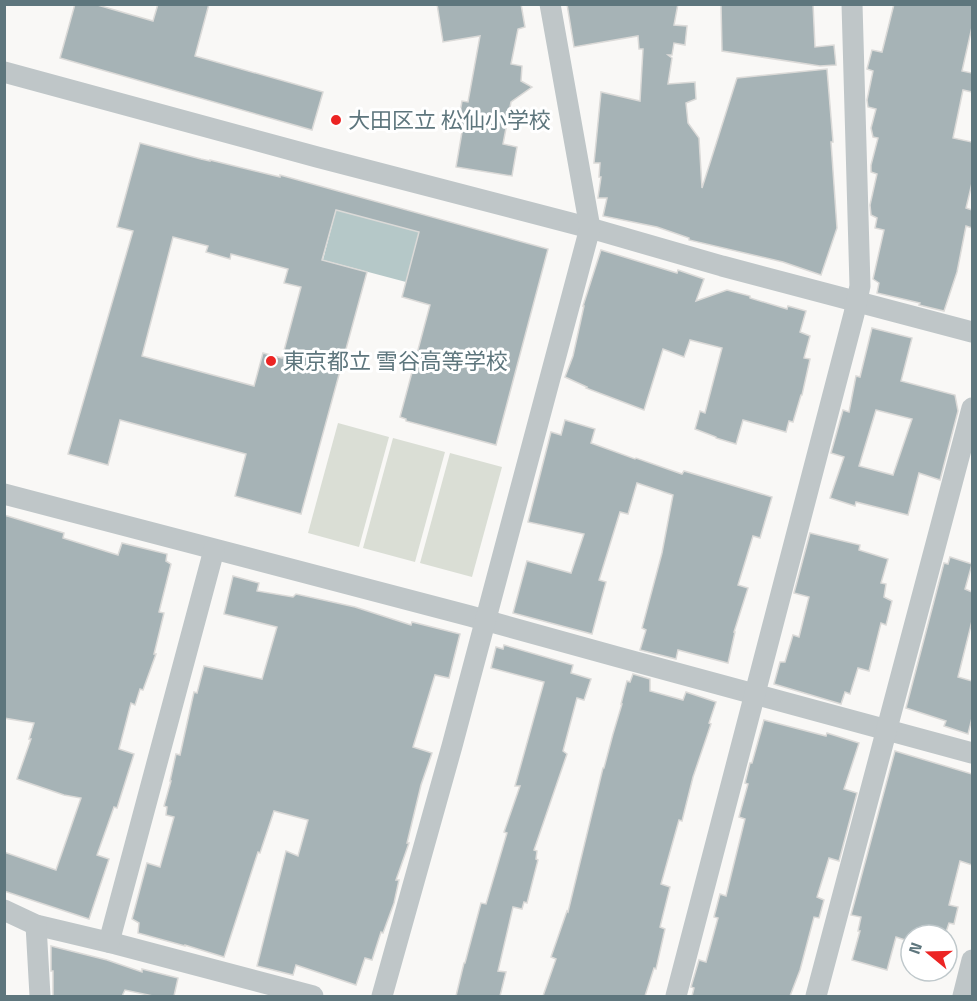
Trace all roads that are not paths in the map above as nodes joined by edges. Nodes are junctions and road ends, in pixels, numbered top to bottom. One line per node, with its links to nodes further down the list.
1 (550, 4): 4 (street)
2 (852, 4): 5 (street)
3 (4, 72): 4 (street)
4 (590, 228): 5 (street); 10 (street)
5 (857, 301): 6 (street); 11 (street)
6 (972, 332)
7 (972, 408): 12 (street)
8 (4, 494): 9 (street)
9 (214, 550): 10 (street); 16 (street)
10 (485, 620): 11 (street); 20 (street)
11 (755, 695): 12 (street); 21 (street)
12 (887, 730): 13 (street); 22 (street)
13 (972, 753)
14 (4, 910): 15 (street)
15 (36, 925): 16 (street); 18 (street)
16 (109, 942): 19 (street)
17 (972, 960): 23 (street)
18 (40, 996)
19 (313, 996)
20 (382, 996)
21 (676, 996)
22 (816, 996)
23 (963, 996)

